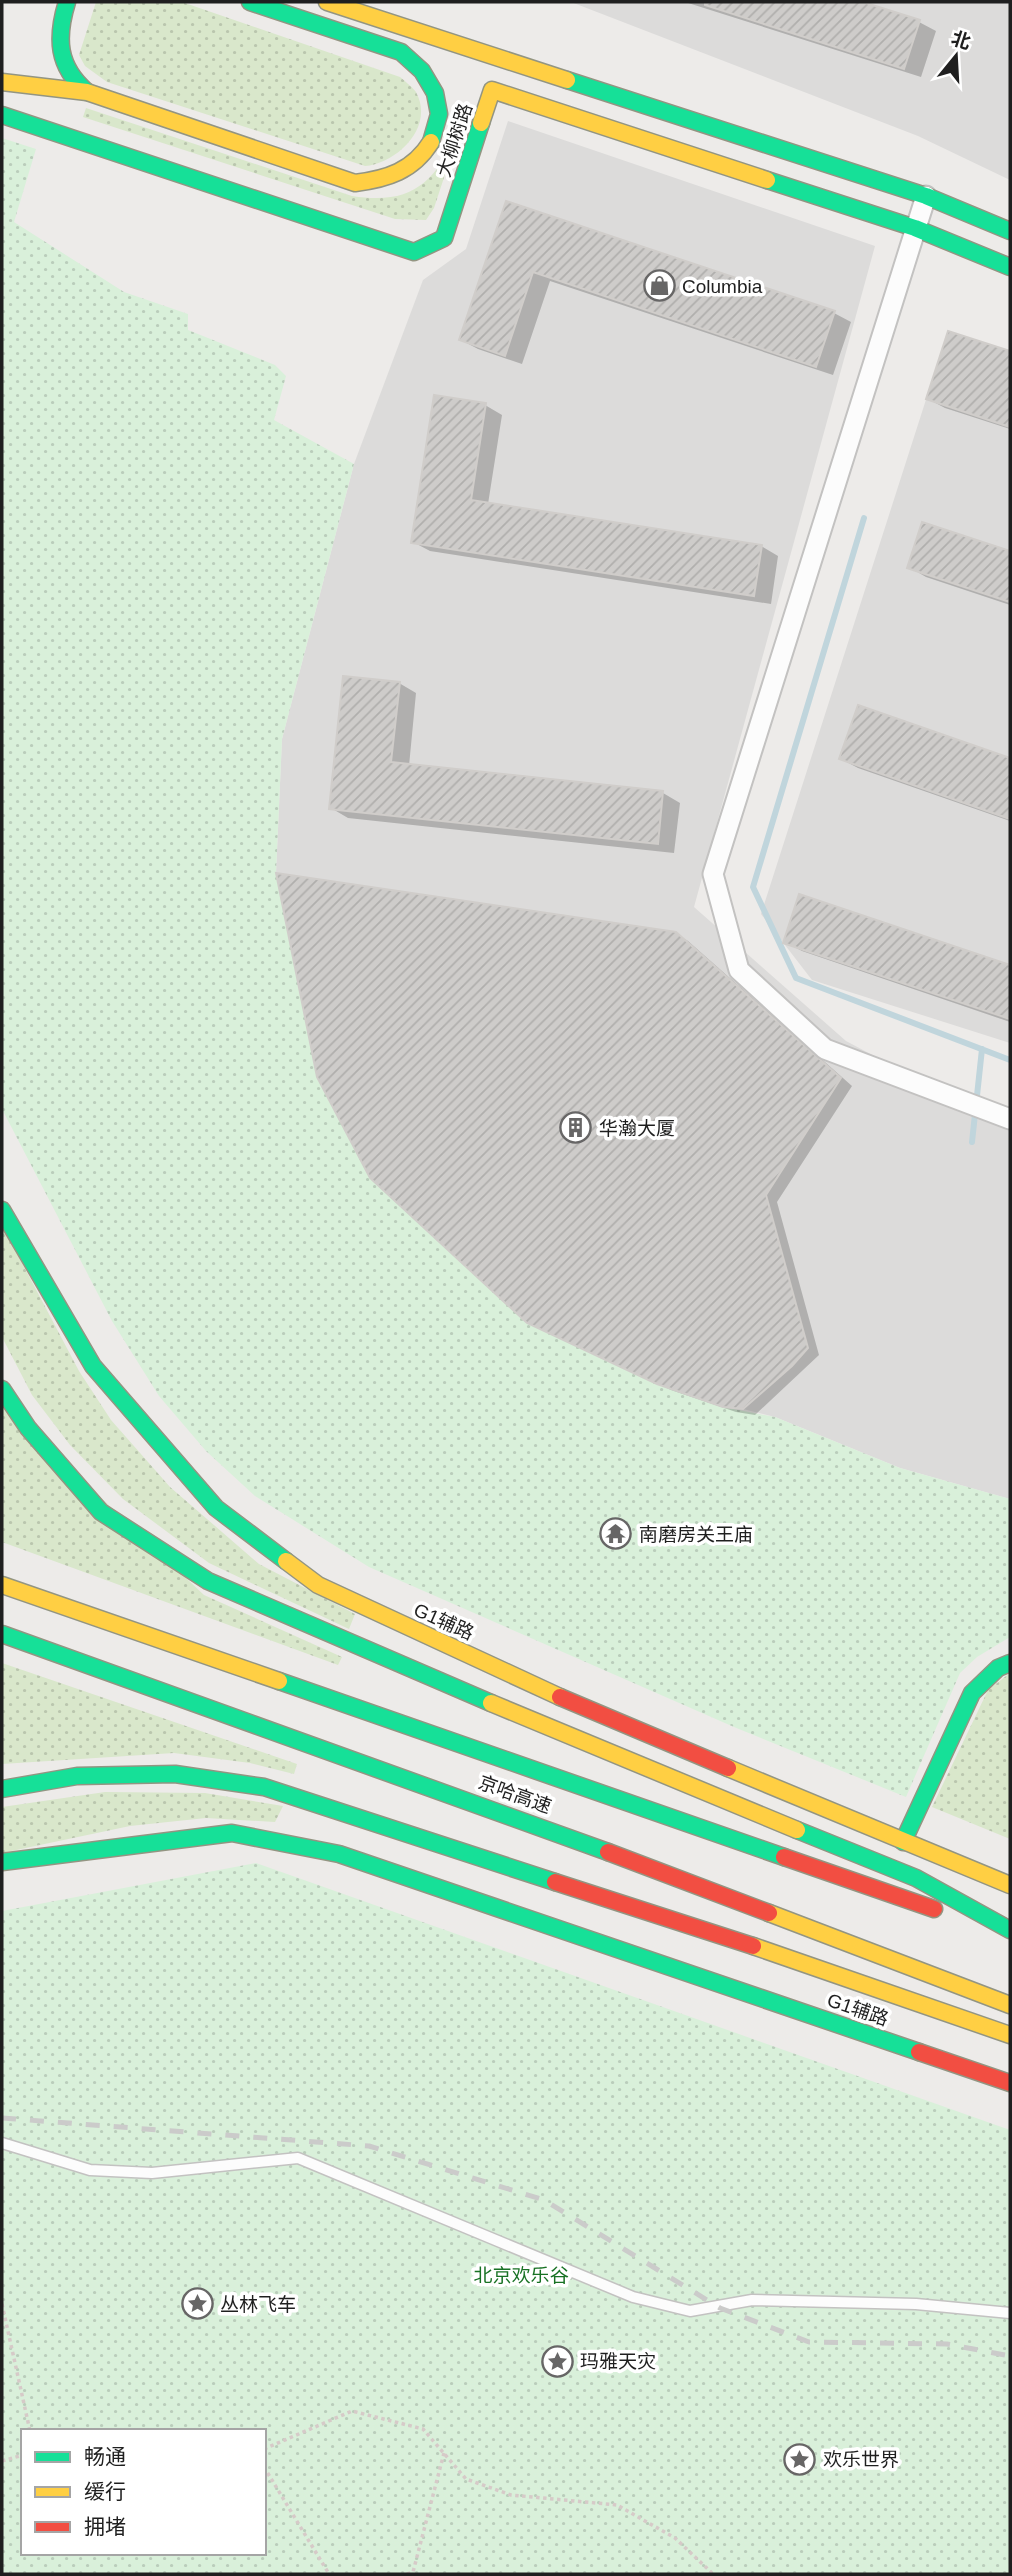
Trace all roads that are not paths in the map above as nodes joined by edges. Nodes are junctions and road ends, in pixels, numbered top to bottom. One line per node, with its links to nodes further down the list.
1 (67, 2): 7 (main road)
2 (250, 2): 7 (main road, 大柳树路)
3 (327, 2): 4 (main road)
4 (500, 60): 6 (main road); 9 (main road)
5 (2, 82): 7 (main road, 大柳树路)
6 (492, 90): 8 (main road, 大柳树路); 10 (main road, 大柳树路)
7 (87, 93)
8 (2, 115)
9 (926, 196): 10 (street); 11 (main road)
10 (915, 228): 12 (main road, 大柳树路); 13 (street)
11 (1010, 231)
12 (1010, 267)
13 (1010, 1119)
14 (2, 1210): 20 (main road, G1辅路)
15 (2, 1389): 23 (main road)
16 (2, 1586): 24 (main road, 京哈高速)
17 (2, 1634): 25 (main road, 京哈高速)
18 (1010, 1663): 20 (main road)
19 (2, 1789): 26 (main road)
20 (903, 1842): 22 (main road, G1辅路)
21 (2, 1862): 27 (main road, G1辅路)
22 (1010, 1885)
23 (1010, 1930)
24 (1010, 1936)
25 (1010, 2004)
26 (1010, 2035)
27 (1010, 2082)
28 (2, 2143): 29 (lane)
29 (1010, 2313)

